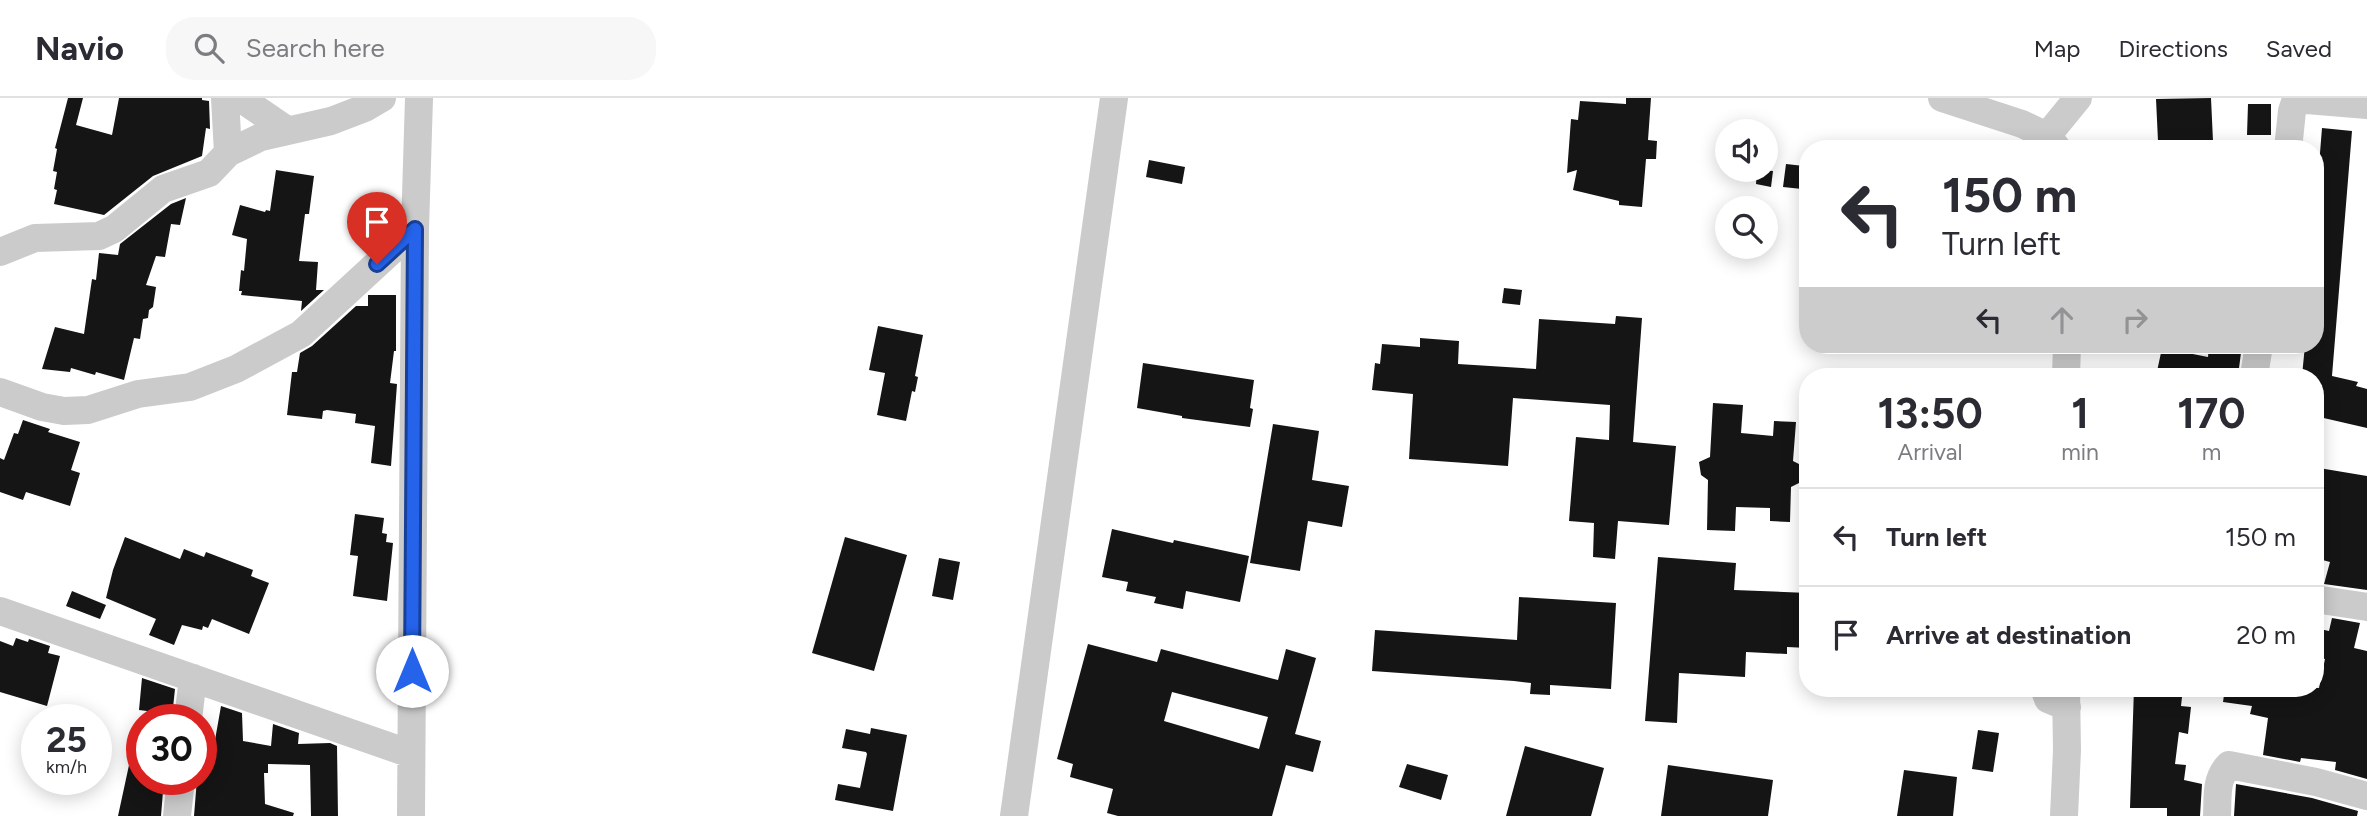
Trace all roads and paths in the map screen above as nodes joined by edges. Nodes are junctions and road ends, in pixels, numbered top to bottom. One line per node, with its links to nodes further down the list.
1 (225, 98): 13 (street)
2 (240, 98): 9 (street)
3 (382, 98): 9 (street)
4 (419, 98): 14 (street)
5 (1114, 98): 29 (street)
6 (1942, 98): 10 (street)
7 (2078, 98): 11 (street)
8 (2367, 105): 12 (street)
9 (287, 130): 13 (street)
10 (2049, 140)
11 (2053, 140)
12 (2289, 140)
13 (228, 153): 15 (street)
14 (415, 229): 16 (street); 24 (street)
15 (0, 252)
16 (0, 392)
17 (2324, 600): 18 (street)
18 (2367, 607)
19 (0, 611): 20 (street)
20 (193, 678): 23 (street); 24 (street)
21 (2047, 697): 22 (street)
22 (2066, 698): 30 (street)
23 (190, 704)
24 (411, 754): 28 (street)
25 (179, 795): 27 (street)
26 (2367, 796): 31 (street)
27 (177, 816)
28 (411, 816)
29 (1014, 816)
30 (2064, 816)
31 (2217, 816)

